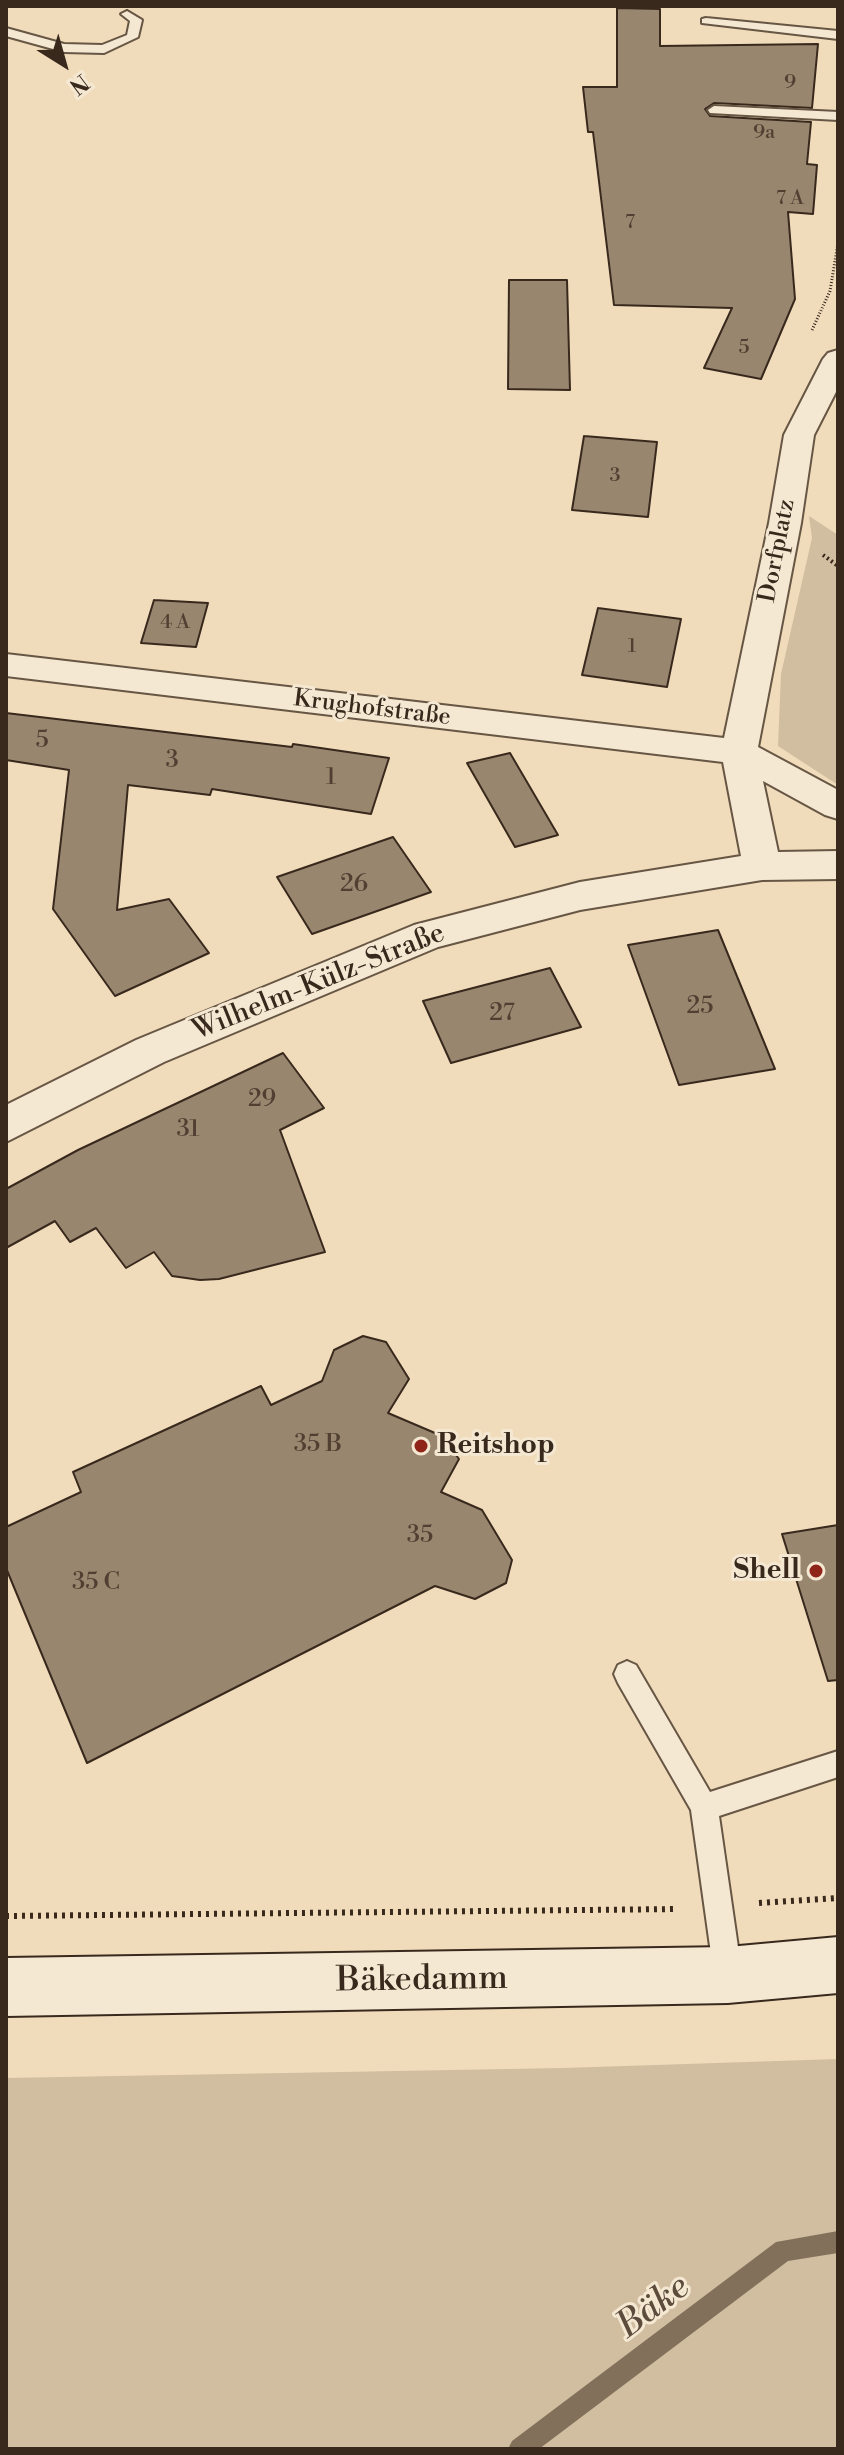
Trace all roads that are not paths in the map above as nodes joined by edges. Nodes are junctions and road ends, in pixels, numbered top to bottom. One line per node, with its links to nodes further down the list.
1 (127, 14): 3 (lane)
2 (706, 21): 4 (lane)
3 (6, 32)
4 (838, 35)
5 (714, 110): 6 (lane)
6 (838, 116)
7 (838, 359): 9 (street, Dorfplatz)
8 (6, 665): 9 (street, Krughofstraße)
9 (739, 752): 10 (street); 12 (street, Dorfplatz)
10 (838, 806)
11 (838, 865): 12 (street, Wilhelm-Külz-Straße)
12 (762, 866): 13 (street, Wilhelm-Külz-Straße)
13 (6, 1125)
14 (627, 1674): 16 (lane)
15 (838, 1764): 16 (lane)
16 (704, 1807): 18 (lane)
17 (838, 1965): 18 (street, Bäkedamm)
18 (728, 1975): 19 (street, Bäkedamm)
19 (6, 1987)

